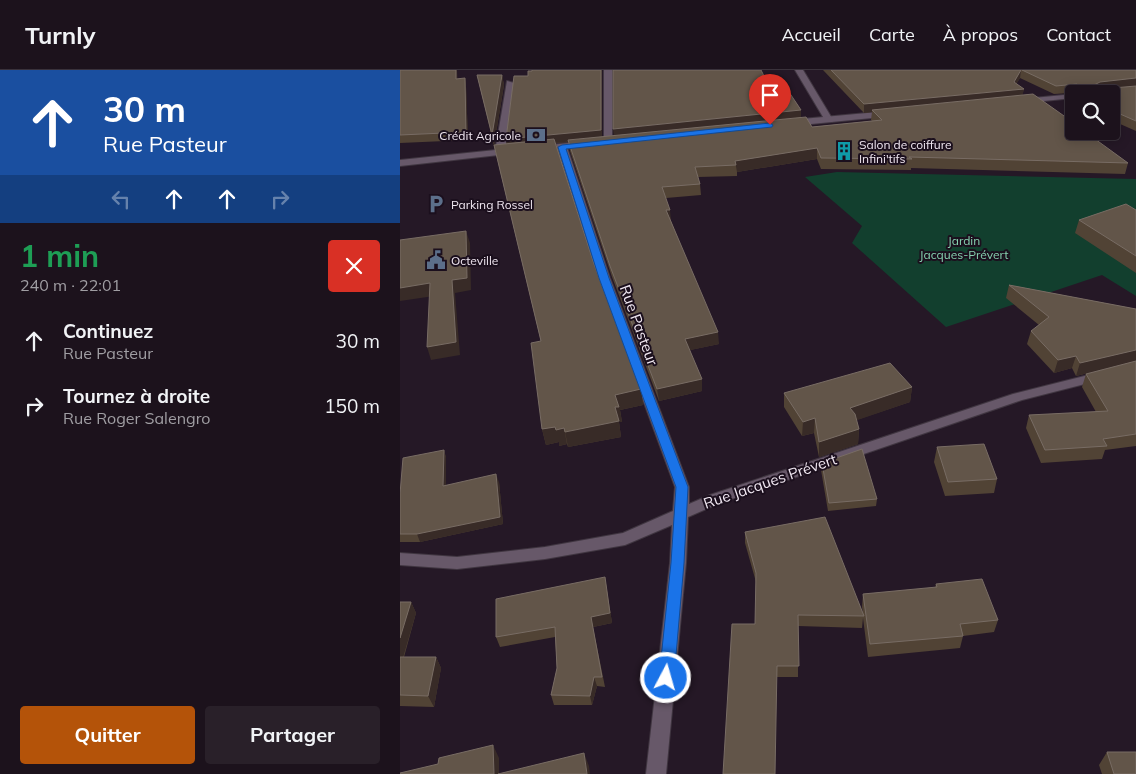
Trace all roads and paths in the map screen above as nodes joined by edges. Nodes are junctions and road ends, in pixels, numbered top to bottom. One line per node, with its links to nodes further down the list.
1 (608, 70): 9 (street)
2 (799, 70): 7 (street)
3 (510, 83): 10 (street)
4 (1065, 97): 5 (street)
5 (1014, 102)
6 (896, 113): 7 (street)
7 (829, 120): 8 (street)
8 (785, 124)
9 (562, 147): 10 (street); 13 (street, Rue Pasteur)
10 (500, 152): 11 (street)
11 (400, 163)
12 (1136, 367): 13 (street, Rue Jacques Prévert)
13 (680, 515): 14 (street, Rue Jacques Prévert); 15 (street, Rue Pasteur)
14 (400, 560)
15 (656, 774)

